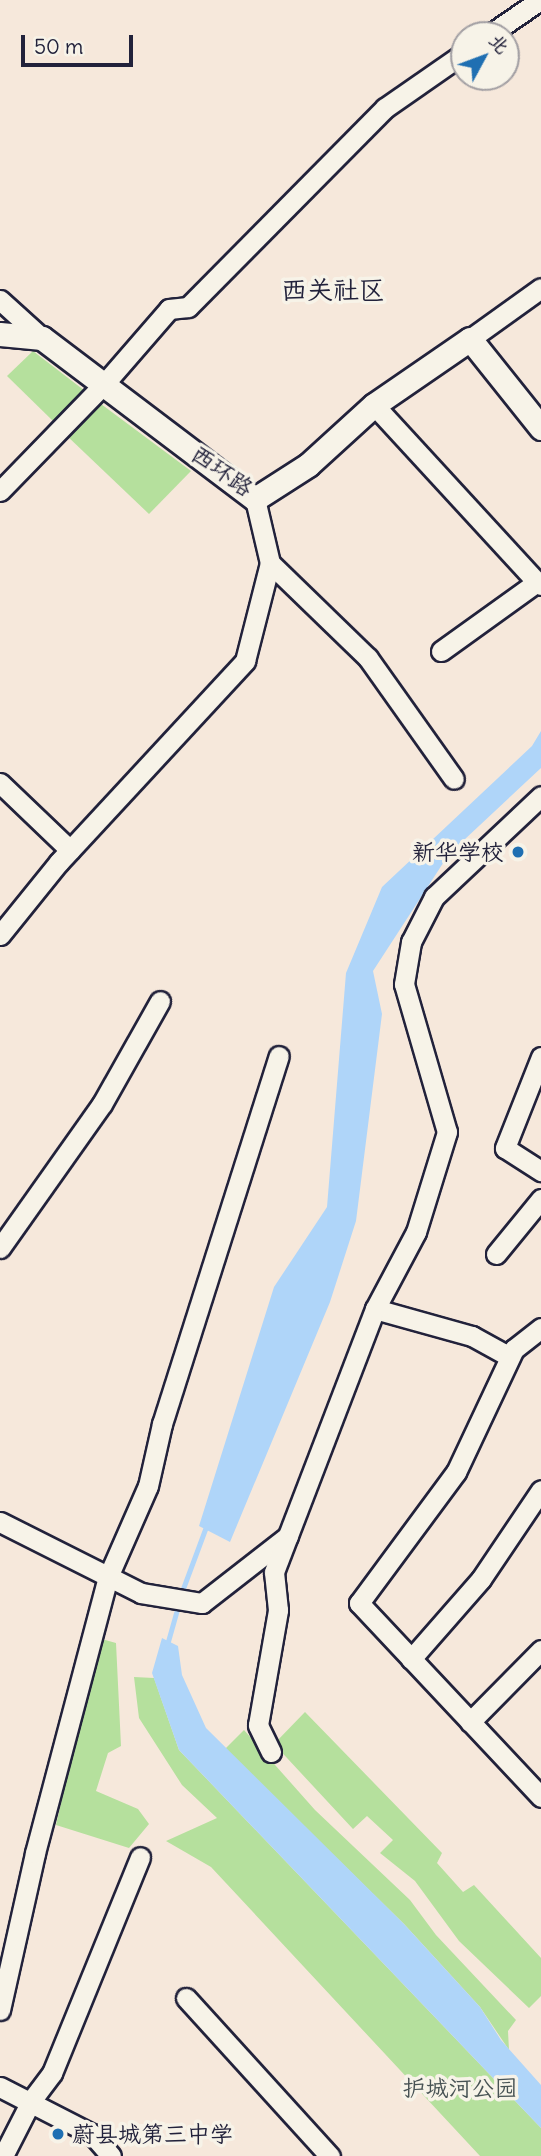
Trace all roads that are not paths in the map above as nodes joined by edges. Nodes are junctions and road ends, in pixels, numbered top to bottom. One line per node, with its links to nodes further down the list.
1 (540, 0): 2 (street)
2 (509, 21)
3 (450, 62): 9 (street)
4 (541, 288): 8 (street)
5 (0, 300): 7 (street)
6 (1, 334): 7 (main road)
7 (43, 338): 9 (main road, 西环路)
8 (470, 340): 10 (main road, 西环路); 11 (main road)
9 (105, 383): 12 (street); 13 (main road, 西环路)
10 (374, 405): 13 (main road, 西环路); 15 (street)
11 (541, 428)
12 (0, 491)
13 (255, 499): 14 (street)
14 (270, 563): 17 (street); 20 (street)
15 (539, 583): 16 (street)
16 (441, 651)
17 (454, 779)
18 (0, 783): 20 (street)
19 (541, 796): 29 (street)
20 (70, 850): 21 (street)
21 (0, 936)
22 (160, 1001): 27 (street)
23 (279, 1056): 35 (street)
24 (541, 1057): 25 (street)
25 (541, 1171)
26 (541, 1199): 28 (street)
27 (0, 1248)
28 (496, 1254)
29 (375, 1309): 31 (street); 34 (street)
30 (541, 1328): 31 (street)
31 (510, 1357): 37 (street)
32 (541, 1490): 37 (street)
33 (0, 1522): 35 (street)
34 (288, 1536): 35 (street); 39 (street)
35 (108, 1577): 42 (street)
36 (541, 1650): 38 (street)
37 (411, 1659): 38 (street)
38 (470, 1722): 40 (street)
39 (271, 1752)
40 (541, 1796)
41 (140, 1857): 46 (street)
42 (7, 1949): 44 (street)
43 (186, 1998): 49 (street)
44 (0, 2010)
45 (0, 2087): 46 (street)
46 (32, 2101): 47 (street); 48 (street)
47 (3, 2156)
48 (111, 2156)
49 (331, 2156)

